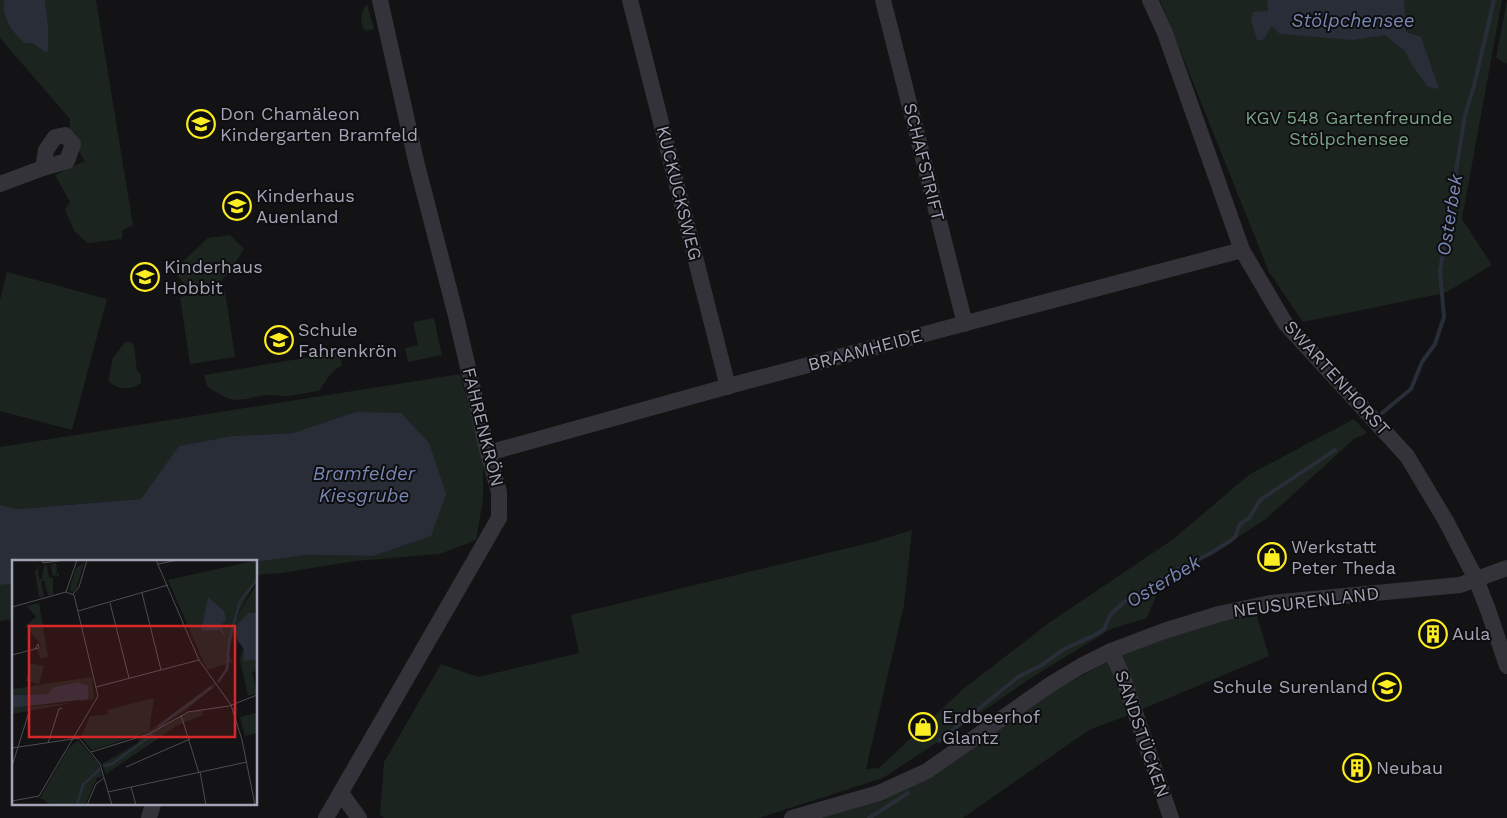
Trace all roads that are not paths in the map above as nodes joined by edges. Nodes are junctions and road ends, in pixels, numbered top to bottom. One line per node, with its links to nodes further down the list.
1 (380, 0): 10 (street, FAHRENKRÖN)
2 (630, 0): 9 (street, KUCKUCKSWEG)
3 (883, 0): 8 (street, SCHAFSTRIFT)
4 (1150, 0): 7 (street, SWARTENHORST)
5 (43, 168): 6 (street)
6 (0, 184)
7 (1242, 250): 8 (street, BRAAMHEIDE); 12 (street, SWARTENHORST)
8 (965, 324): 9 (street, BRAAMHEIDE)
9 (728, 387): 10 (street, BRAAMHEIDE)
10 (488, 453): 15 (street, FAHRENKRÖN)
11 (1507, 568): 12 (street, NEUSURENLAND)
12 (1476, 579): 13 (street, NEUSURENLAND); 14 (street, SWARTENHORST)
13 (1111, 651): 18 (street, NEUSURENLAND); 19 (street, SANDSTÜCKEN)
14 (1507, 666)
15 (341, 792): 16 (street, FAHRENKRÖN); 17 (street)
16 (326, 818)
17 (359, 818)
18 (792, 818)
19 (1171, 818)

